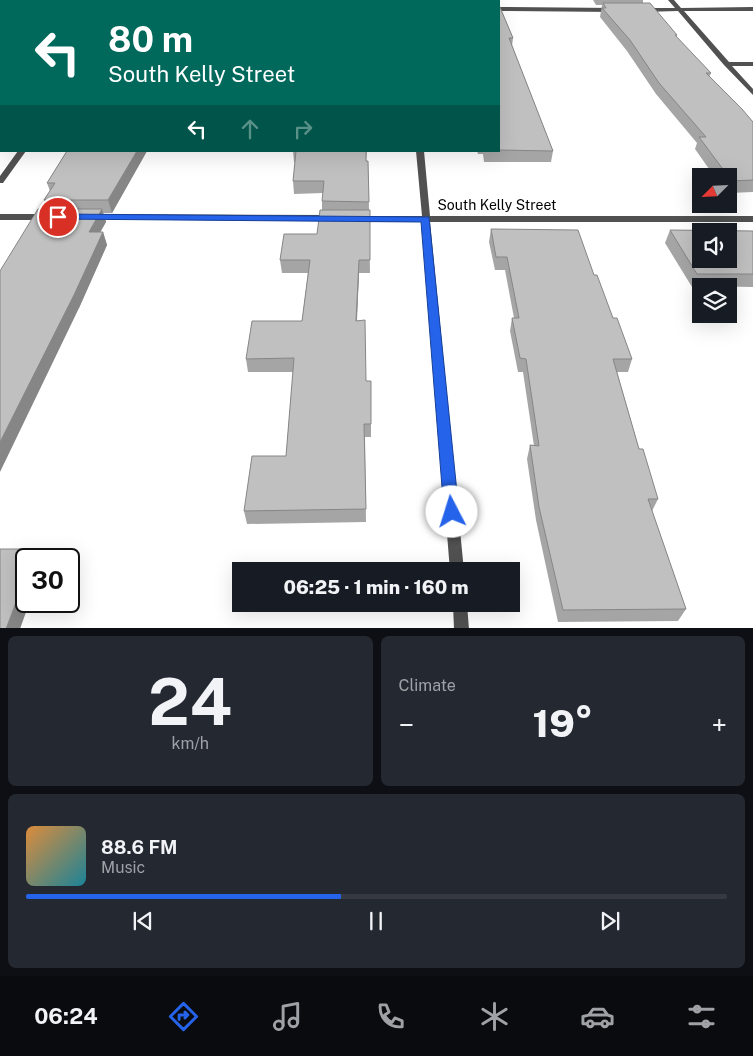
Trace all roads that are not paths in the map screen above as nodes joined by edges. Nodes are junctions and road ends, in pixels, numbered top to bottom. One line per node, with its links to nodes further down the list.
1 (671, 0): 6 (street)
2 (500, 9): 4 (street)
3 (753, 9): 6 (street)
4 (622, 10)
5 (632, 10): 6 (street)
6 (679, 10): 7 (street)
7 (726, 64): 8 (street); 9 (street)
8 (753, 64)
9 (753, 94)
10 (21, 152): 12 (street)
11 (420, 152): 18 (street)
12 (0, 181)
13 (0, 217): 14 (street)
14 (58, 217)
15 (78, 217): 16 (street)
16 (339, 218)
17 (349, 218): 18 (street, South Kelly Street)
18 (426, 219): 19 (street, South Kelly Street); 20 (street)
19 (753, 219)
20 (456, 562)
21 (461, 612): 22 (street)
22 (462, 628)

